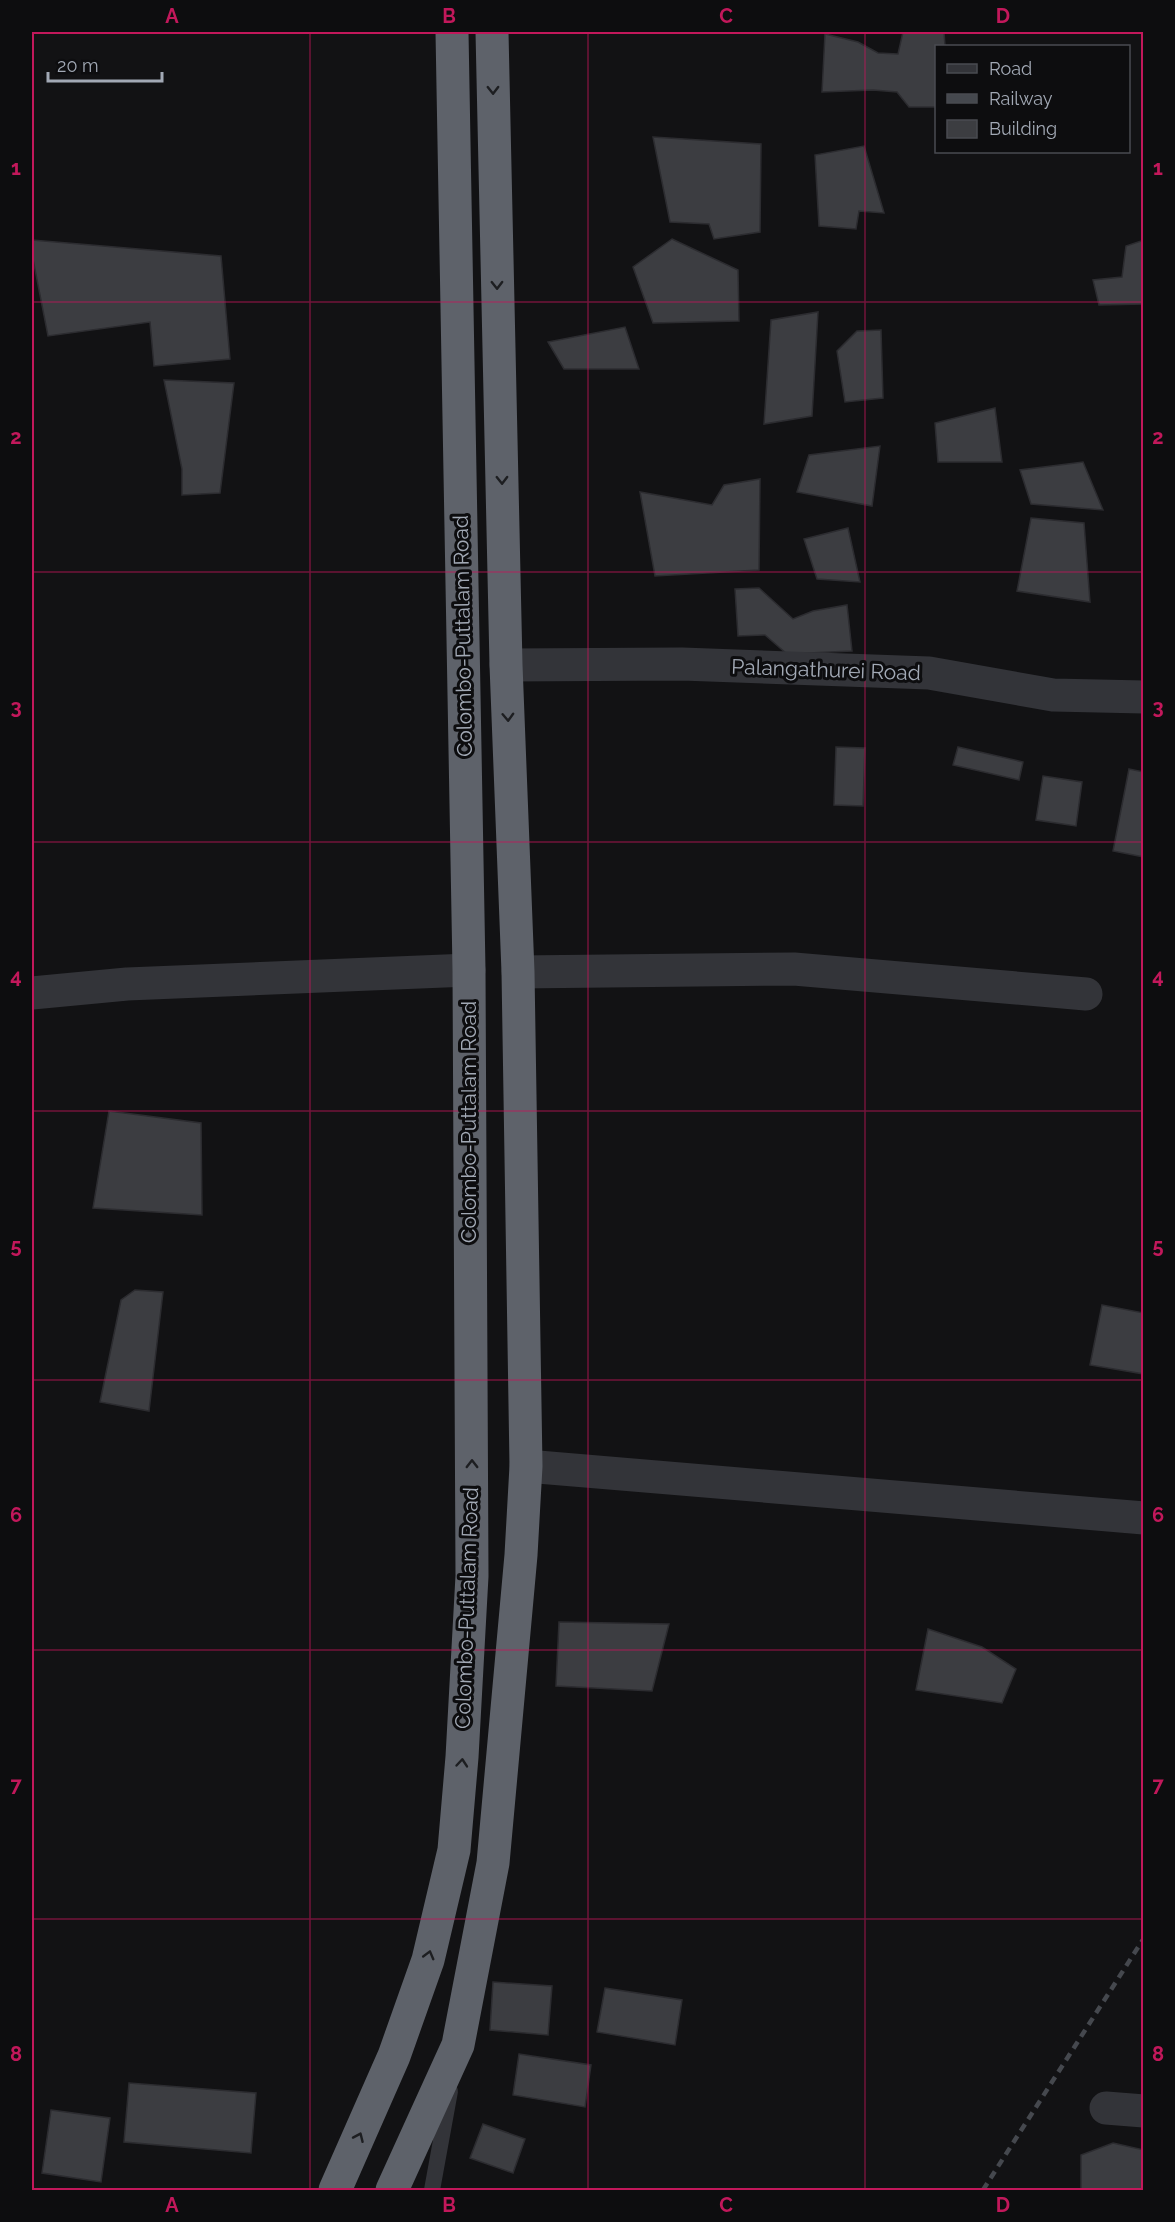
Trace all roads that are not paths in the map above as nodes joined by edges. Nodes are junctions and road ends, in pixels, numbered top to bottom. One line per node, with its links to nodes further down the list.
1 (452, 32): 5 (highway, Colombo-Puttalam Road)
2 (492, 32): 3 (highway, Colombo-Puttalam Road, one-way to 3)
3 (506, 665): 4 (street, Palangathurei Road); 6 (highway, Colombo-Puttalam Road, one-way to 6)
4 (1143, 697)
5 (469, 970): 7 (street); 14 (highway, Colombo-Puttalam Road, one-way to 5)
6 (518, 972): 8 (street); 9 (highway, Colombo-Puttalam Road)
7 (32, 993)
8 (1086, 994)
9 (526, 1466): 10 (street); 11 (highway, Colombo-Puttalam Road)
10 (1143, 1518)
11 (458, 2045): 15 (highway, Colombo-Puttalam Road); 16 (lane)
12 (1106, 2108): 13 (street)
13 (1143, 2111)
14 (335, 2190)
15 (392, 2190)
16 (432, 2190)

